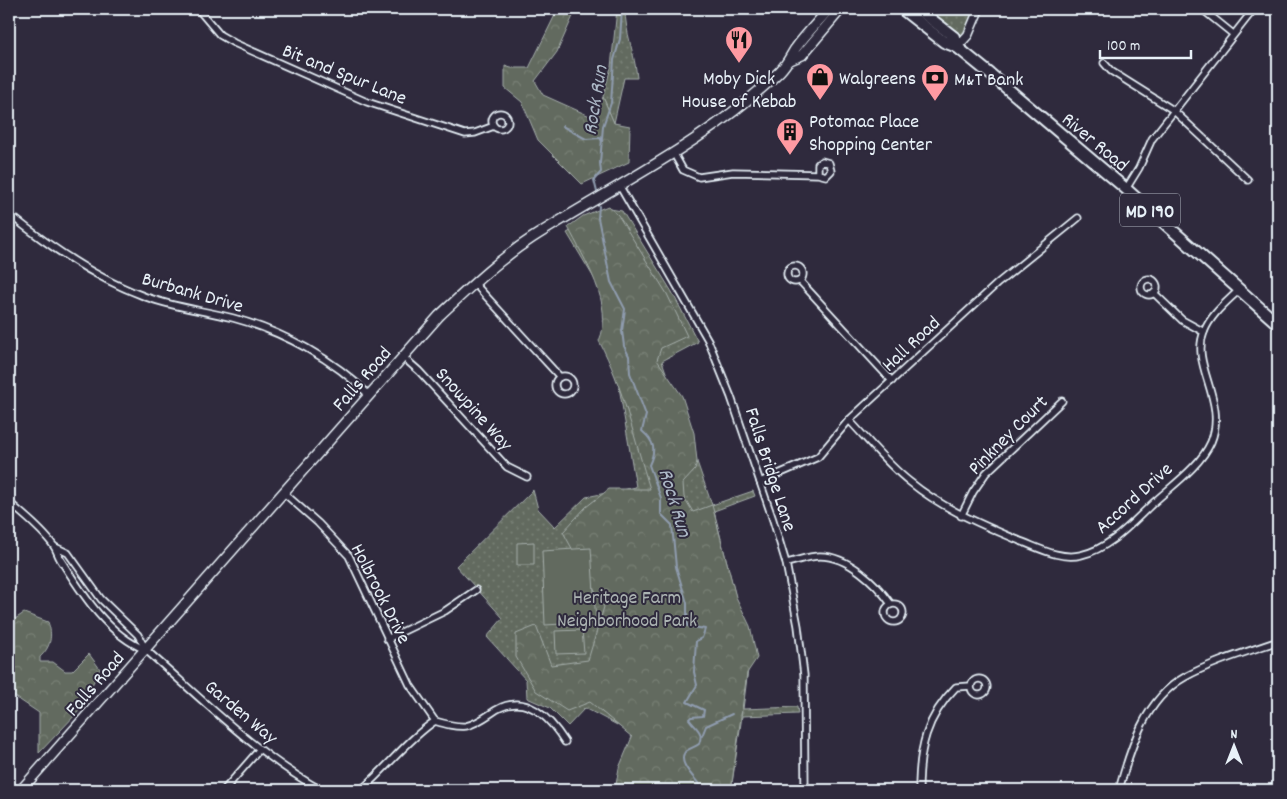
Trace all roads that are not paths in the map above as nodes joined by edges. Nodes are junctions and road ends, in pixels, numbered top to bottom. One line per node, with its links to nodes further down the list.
1 (198, 9): 14 (street, Bit and Spur Lane)
2 (829, 9): 11 (main road, Falls Road)
3 (841, 9): 11 (main road, Falls Road)
4 (902, 9): 10 (main road, River Road / MD 190)
5 (918, 9): 10 (main road, River Road / MD 190)
6 (979, 9): 10 (street)
7 (1202, 9): 9 (street)
8 (1254, 9): 9 (street)
9 (1233, 34): 13 (street)
10 (957, 47): 19 (main road, River Road / MD 190)
11 (790, 60): 15 (main road, Falls Road)
12 (1104, 63): 13 (street)
13 (1173, 110): 17 (street); 19 (street)
14 (494, 126)
15 (673, 152): 16 (street); 18 (main road, Falls Road)
16 (818, 174)
17 (1248, 180)
18 (618, 185): 23 (main road, Falls Road); 35 (street, Falls Bridge Lane)
19 (1126, 188): 24 (main road, River Road / MD 190)
20 (9, 214): 31 (street, Burbank Drive)
21 (1078, 218): 30 (street, Hall Road)
22 (800, 281): 30 (street)
23 (474, 284): 28 (main road, Falls Road); 29 (street)
24 (1240, 289): 26 (main road, River Road / MD 190); 27 (street, Accord Drive)
25 (1154, 293): 27 (street)
26 (1278, 324)
27 (1204, 332): 38 (street, Accord Drive)
28 (403, 357): 31 (main road, Falls Road); 34 (street, Snowpine Way)
29 (560, 377)
30 (892, 381): 33 (street, Hall Road)
31 (370, 396): 36 (main road, Falls Road)
32 (1062, 401): 38 (street, Pinkney Court)
33 (849, 420): 35 (street, Hall Road); 38 (street, Accord Drive)
34 (527, 477)
35 (760, 482): 40 (street, Falls Bridge Lane)
36 (284, 493): 43 (street, Holbrook Drive); 45 (main road, Falls Road)
37 (9, 502): 39 (street)
38 (961, 516)
39 (55, 547): 45 (street); 45 (street)
40 (786, 563): 42 (street); 54 (street, Falls Bridge Lane)
41 (476, 590): 43 (street)
42 (891, 604)
43 (388, 640): 47 (street, Holbrook Drive)
44 (1278, 641): 56 (street)
45 (146, 650): 49 (street, Garden Way); 50 (main road, Falls Road)
46 (971, 686): 55 (street)
47 (435, 721): 48 (street); 53 (street)
48 (564, 742)
49 (259, 750): 51 (street); 52 (street, Garden Way)
50 (21, 790)
51 (224, 790)
52 (321, 790)
53 (361, 790)
54 (805, 790)
55 (919, 790)
56 (1119, 790)

